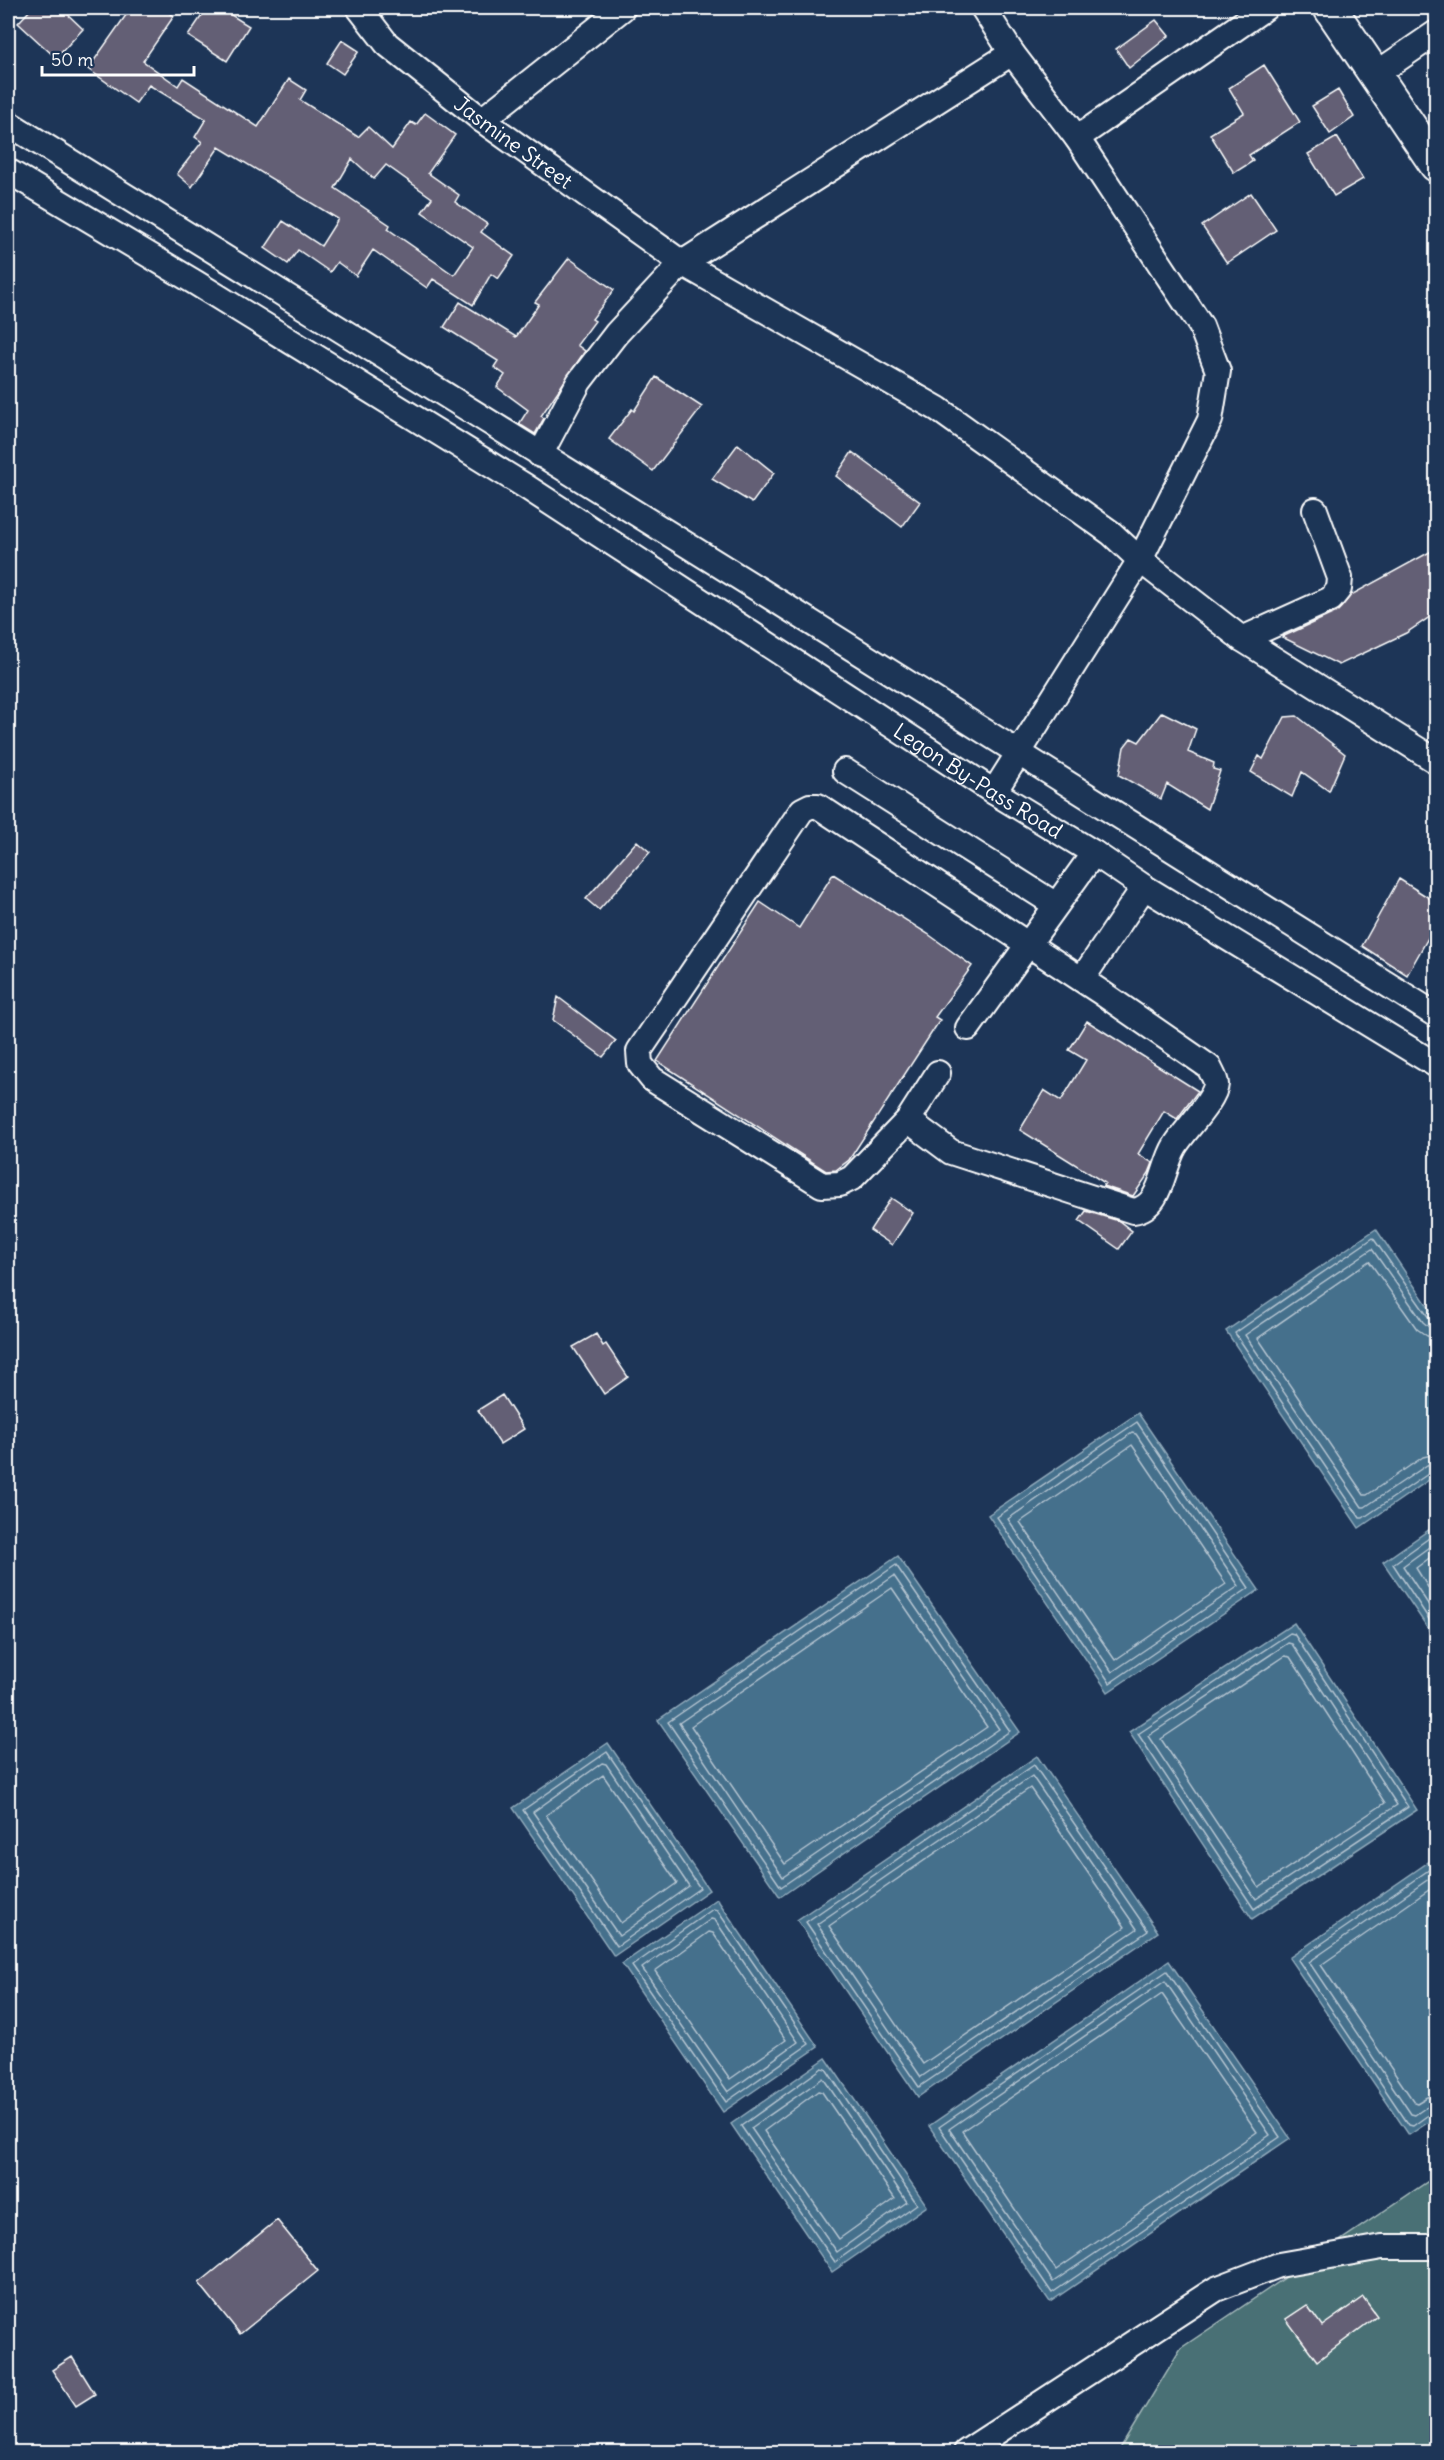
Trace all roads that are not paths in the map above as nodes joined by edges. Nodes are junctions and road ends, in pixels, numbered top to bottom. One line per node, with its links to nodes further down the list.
1 (358, 8): 9 (street, Jasmine Street)
2 (623, 8): 9 (street)
3 (983, 8): 7 (street)
4 (1265, 8): 11 (street)
5 (1330, 8): 8 (main road)
6 (1437, 33): 8 (street)
7 (1012, 52): 11 (street); 14 (street)
8 (1376, 74): 12 (main road)
9 (482, 120): 14 (street, Jasmine Street)
10 (8, 123): 15 (street)
11 (1077, 138): 17 (street)
12 (1437, 165)
13 (8, 171): 22 (street, Legon By-Pass Road)
14 (682, 263): 15 (street); 17 (street, Jasmine Street)
15 (540, 455): 19 (street)
16 (1315, 510): 18 (street)
17 (1140, 560): 18 (street, Jasmine Street); 19 (street)
18 (1242, 639): 20 (street, Jasmine Street)
19 (1017, 752): 22 (street); 28 (street)
20 (1437, 761)
21 (845, 771): 25 (street)
22 (994, 792): 23 (street, Legon By-Pass Road)
23 (1094, 853): 24 (street, Legon By-Pass Road); 25 (street)
24 (1144, 887): 27 (street); 30 (street, Legon By-Pass Road)
25 (1056, 905): 26 (street)
26 (1029, 944): 27 (street); 29 (street); 32 (street)
27 (1082, 979): 32 (street)
28 (1437, 1015)
29 (968, 1028)
30 (1437, 1065)
31 (938, 1073): 32 (street)
32 (908, 1120)
33 (1437, 2247): 34 (street)
34 (966, 2452)

